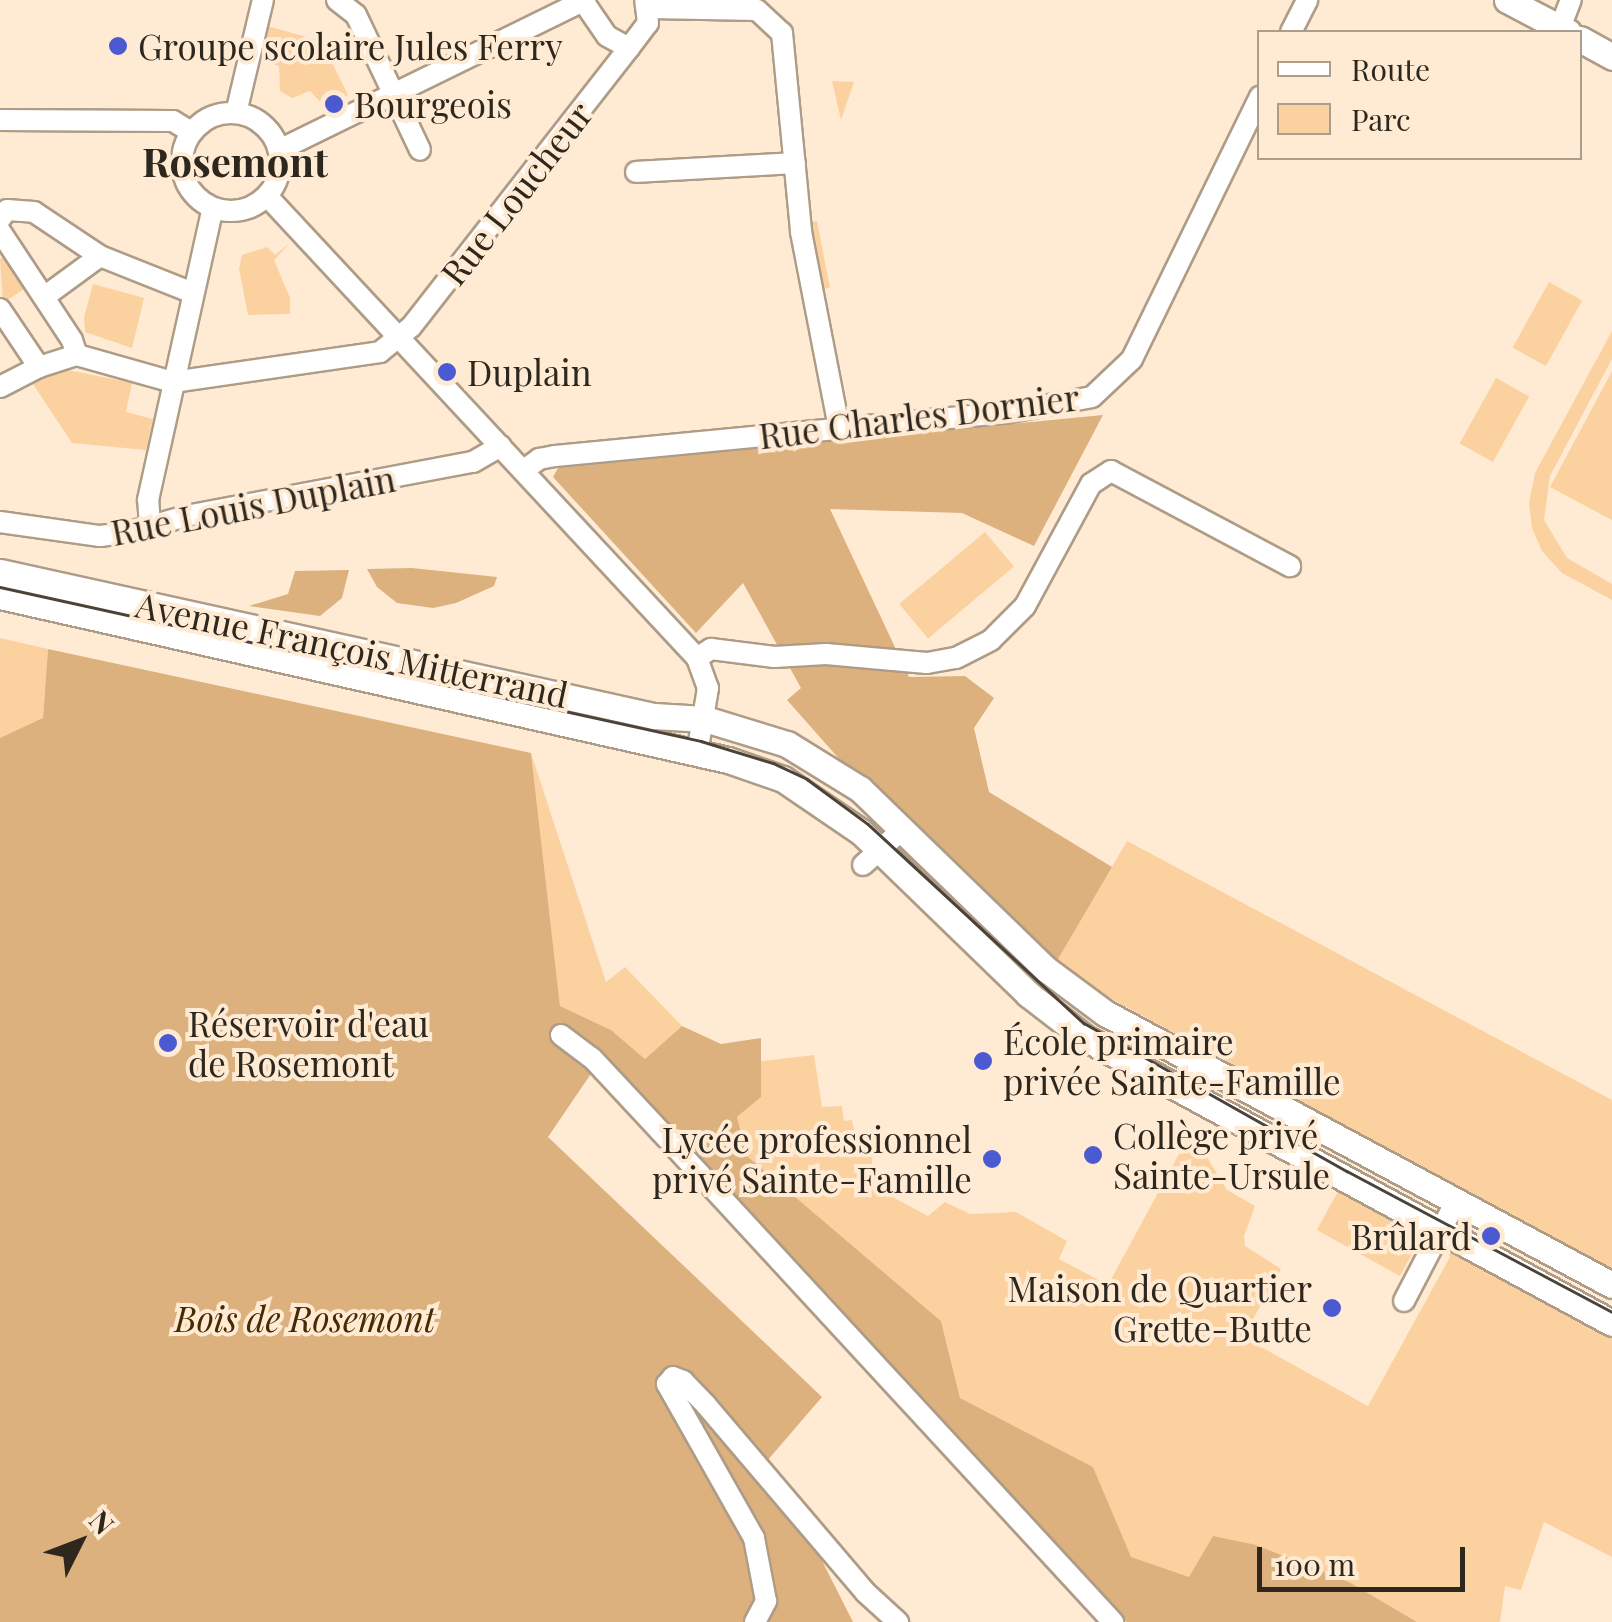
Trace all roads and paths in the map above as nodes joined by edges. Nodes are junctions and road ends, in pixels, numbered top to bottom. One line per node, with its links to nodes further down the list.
1 (263, 0): 16 (street)
2 (338, 0): 14 (street)
3 (584, 0): 12 (street); 14 (street)
4 (1307, 0): 8 (street)
5 (1507, 0): 9 (main road)
6 (1571, 0): 10 (street)
7 (647, 4): 12 (street, Rue Loucheur); 21 (street)
8 (1292, 30)
9 (1563, 30)
10 (1569, 30)
11 (1582, 40): 13 (main road)
12 (630, 48): 31 (street, Rue Loucheur)
13 (1612, 56)
14 (394, 92): 19 (street); 20 (street)
15 (1257, 102): 36 (street, Rue Charles Dornier)
16 (236, 113): 18 (street); 19 (street)
17 (0, 120): 18 (street)
18 (192, 132): 24 (street)
19 (279, 150): 23 (street)
20 (420, 150)
21 (795, 163): 22 (street); 36 (street)
22 (636, 172)
23 (266, 196): 24 (street); 31 (street)
24 (213, 208): 28 (street)
25 (0, 219): 27 (street)
26 (0, 231): 29 (street)
27 (100, 256): 28 (street); 29 (street)
28 (193, 293): 34 (street)
29 (44, 297): 32 (street)
30 (0, 309): 33 (street)
31 (401, 337): 34 (street); 37 (street)
32 (77, 355): 33 (street); 34 (street)
33 (39, 367): 35 (street)
34 (173, 382): 40 (street)
35 (0, 387)
36 (839, 426): 38 (street, Rue Charles Dornier)
37 (502, 446): 38 (street); 40 (street, Rue Louis Duplain)
38 (524, 470): 44 (street)
39 (0, 522): 40 (street, Rue Louis Duplain)
40 (150, 526)
41 (1290, 566): 44 (street)
42 (0, 572): 45 (main road, Avenue François Mitterrand)
43 (0, 596): 46 (main road, Avenue François Mitterrand)
44 (697, 658): 45 (street)
45 (705, 719): 46 (street); 47 (main road, Avenue François Mitterrand)
46 (698, 754): 48 (main road, Avenue François Mitterrand)
47 (903, 829): 48 (street); 50 (main road, Avenue François Mitterrand)
48 (872, 858): 51 (main road, Avenue François Mitterrand)
49 (561, 1036): 57 (street)
50 (1456, 1201): 51 (street); 52 (main road, Avenue François Mitterrand)
51 (1440, 1231): 53 (street); 54 (main road, Avenue François Mitterrand)
52 (1612, 1285)
53 (1404, 1301)
54 (1612, 1323)
55 (755, 1622): 56 (street)
56 (898, 1622)
57 (1114, 1622)

